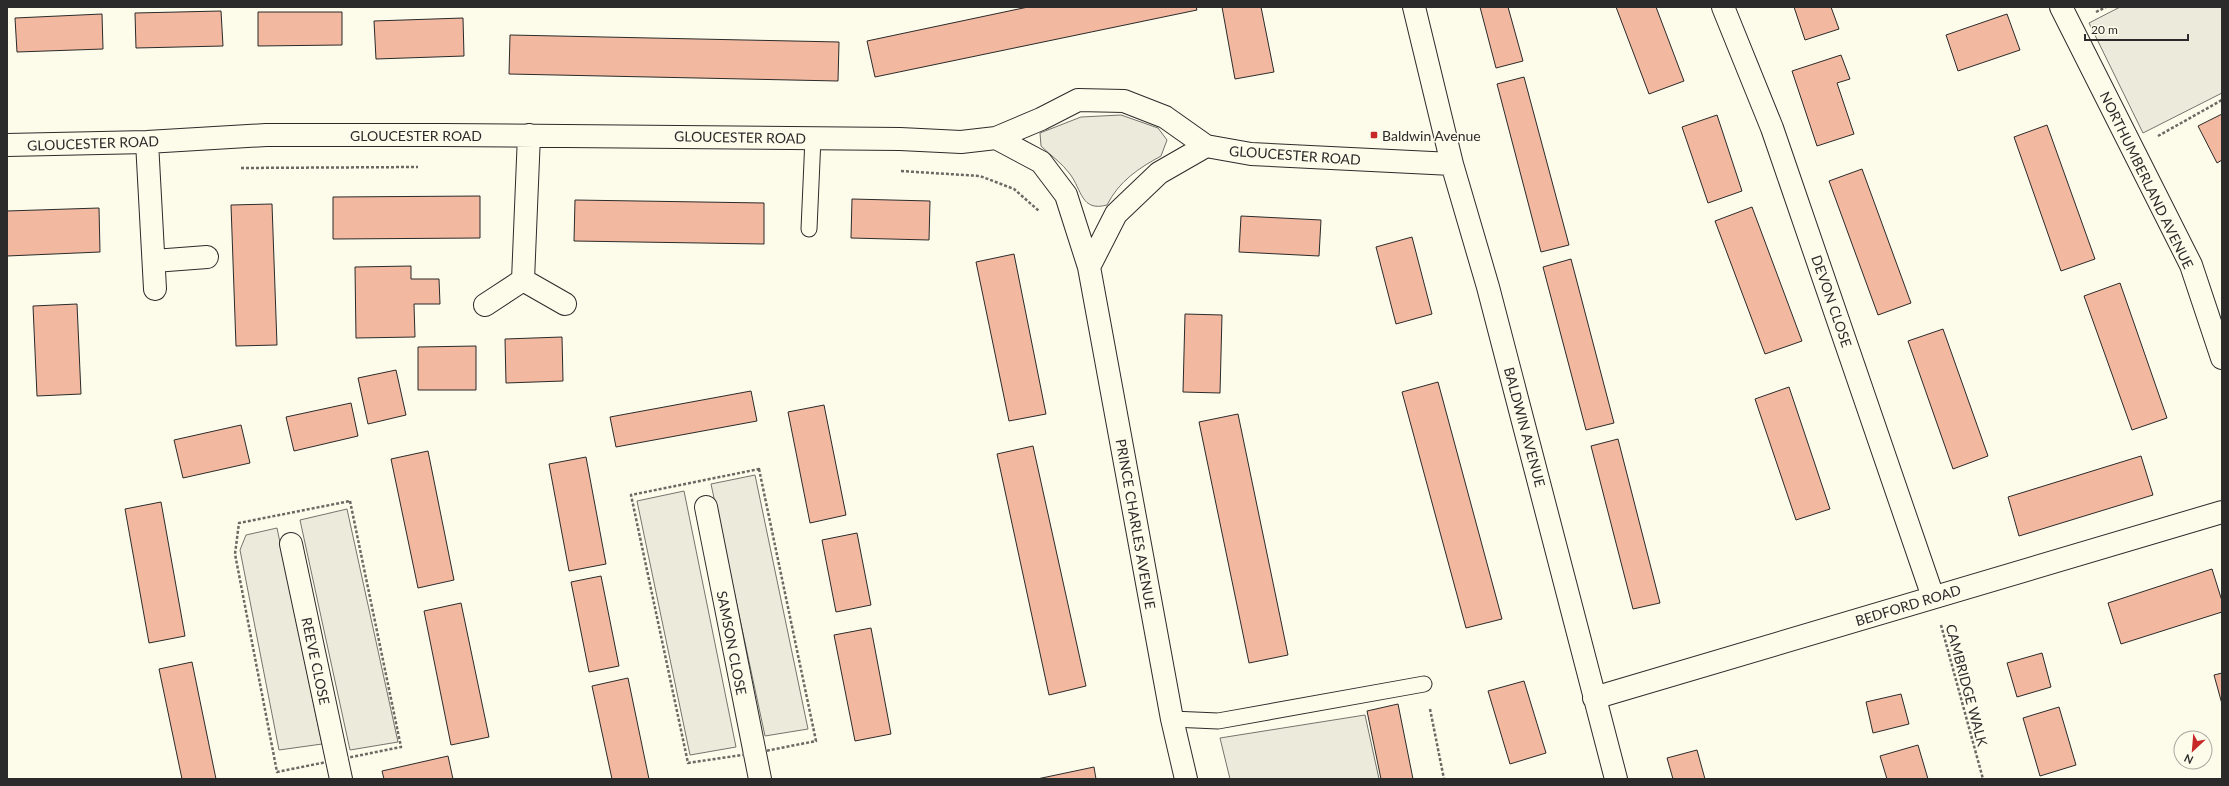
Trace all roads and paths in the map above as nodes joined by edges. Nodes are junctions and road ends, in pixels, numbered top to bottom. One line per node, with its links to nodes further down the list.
1 (1414, 7): 12 (street, BALDWIN AVENUE)
2 (1723, 7): 25 (street, DEVON CLOSE)
3 (2061, 7): 11 (street, NORTHUMBERLAND AVENUE)
4 (2222, 100): 11 (path)
5 (529, 135): 6 (street, GLOUCESTER ROAD); 8 (street, GLOUCESTER ROAD); 17 (street)
6 (813, 138): 7 (street, GLOUCESTER ROAD); 13 (lane)
7 (996, 138): 10 (street, GLOUCESTER ROAD); 16 (street, PRINCE CHARLES AVENUE)
8 (147, 142): 9 (street, GLOUCESTER ROAD); 15 (street)
9 (7, 145)
10 (1206, 146): 12 (street, GLOUCESTER ROAD); 16 (street)
11 (2133, 150): 21 (street, NORTHUMBERLAND AVENUE)
12 (1452, 164): 27 (street, BALDWIN AVENUE)
13 (809, 229)
14 (207, 257): 15 (street)
15 (154, 261): 18 (street)
16 (1089, 267): 28 (street, PRINCE CHARLES AVENUE)
17 (523, 280): 19 (street); 20 (street)
18 (156, 289)
19 (565, 304)
20 (485, 305)
21 (2222, 358)
22 (706, 507): 30 (street, SAMSON CLOSE)
23 (2222, 512): 25 (street, BEDFORD ROAD)
24 (291, 544): 29 (street, REEVE CLOSE)
25 (1933, 597): 27 (street, BEDFORD ROAD); 34 (path, CAMBRIDGE WALK)
26 (1424, 684): 28 (lane); 32 (path)
27 (1594, 698): 33 (street, BALDWIN AVENUE)
28 (1172, 719): 31 (street, PRINCE CHARLES AVENUE)
29 (341, 779)
30 (760, 779)
31 (1186, 779)
32 (1444, 779)
33 (1616, 779)
34 (1983, 779)

